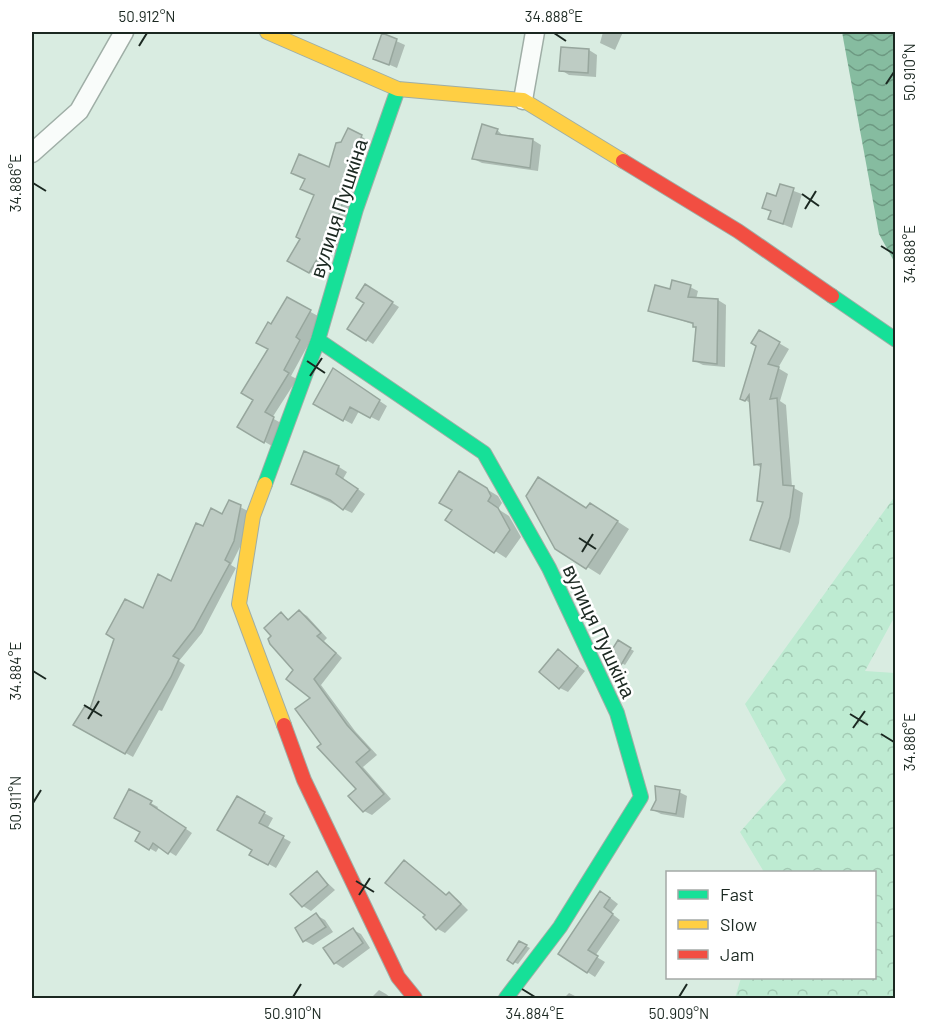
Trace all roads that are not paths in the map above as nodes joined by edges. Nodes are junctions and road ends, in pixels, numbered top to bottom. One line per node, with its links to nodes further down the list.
1 (124, 32): 6 (street)
2 (267, 32): 4 (street)
3 (535, 32): 5 (street)
4 (398, 88): 5 (street); 7 (street, вулиця Пушкіна)
5 (523, 100): 8 (street)
6 (32, 153)
7 (318, 340): 9 (street, вулиця Пушкіна); 10 (street, вулиця Пушкіна)
8 (896, 340)
9 (414, 999)
10 (506, 999)

